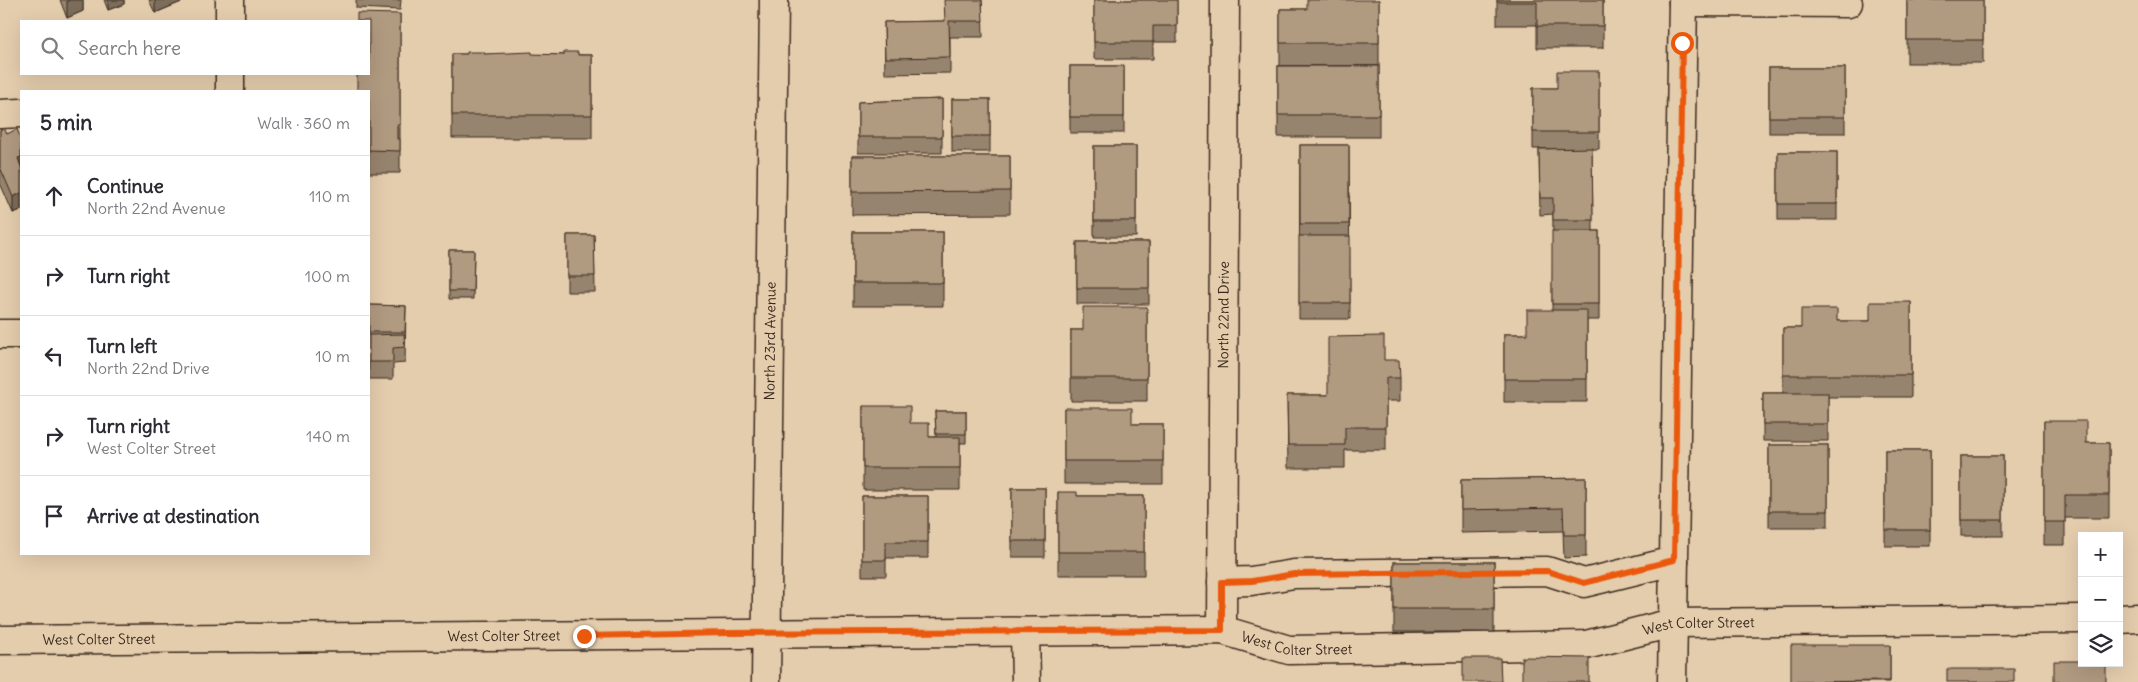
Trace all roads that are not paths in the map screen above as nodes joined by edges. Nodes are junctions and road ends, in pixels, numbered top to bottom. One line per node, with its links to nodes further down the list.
1 (230, 0): 6 (street)
2 (774, 0): 21 (street, North 23rd Avenue)
3 (1225, 0): 14 (street, North 22nd Drive)
4 (1683, 1): 5 (street); 13 (street)
5 (1848, 3)
6 (230, 20)
7 (230, 75): 8 (street)
8 (230, 90)
9 (0, 114): 10 (street)
10 (20, 114)
11 (0, 334): 12 (street)
12 (20, 334)
13 (1674, 560): 14 (street); 18 (street)
14 (1222, 582): 19 (street, North 22nd Drive)
15 (2138, 618): 17 (street)
16 (2078, 619): 18 (street, West Colter Street)
17 (2123, 619)
18 (1672, 623): 19 (street, West Colter Street); 25 (street)
19 (1222, 630): 20 (street, West Colter Street)
20 (1025, 632): 21 (street, West Colter Street); 24 (street)
21 (766, 633): 22 (street, West Colter Street); 23 (street, North 23rd Avenue)
22 (0, 640)
23 (766, 682)
24 (1026, 682)
25 (1672, 682)

